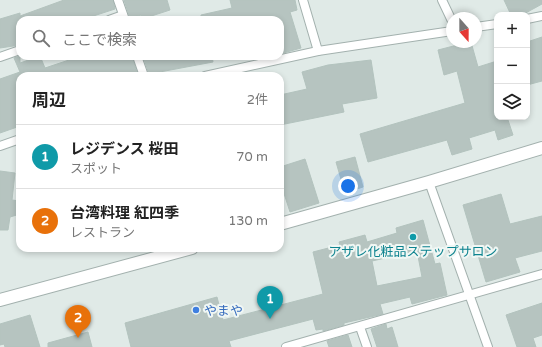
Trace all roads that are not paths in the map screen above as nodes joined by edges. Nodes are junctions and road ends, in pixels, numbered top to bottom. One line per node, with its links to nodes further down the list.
1 (118, 0): 5 (lane)
2 (304, 0): 12 (lane)
3 (442, 0): 4 (lane)
4 (448, 12)
5 (123, 16)
6 (542, 16): 7 (lane)
7 (530, 18)
8 (494, 24): 9 (lane)
9 (482, 26)
10 (446, 32): 12 (lane)
11 (16, 51): 13 (lane)
12 (318, 51): 14 (lane)
13 (0, 57)
14 (284, 59)
15 (138, 60): 17 (lane)
16 (277, 60): 18 (lane)
17 (143, 72)
18 (223, 72)
19 (16, 140): 20 (lane)
20 (0, 146)
21 (542, 148): 22 (street)
22 (429, 182): 23 (street); 26 (lane)
23 (284, 223)
24 (177, 252): 27 (street)
25 (542, 274): 26 (lane)
26 (470, 295): 28 (lane); 31 (lane)
27 (0, 300)
28 (360, 327): 29 (lane); 30 (lane)
29 (286, 347)
30 (367, 347)
31 (488, 347)

